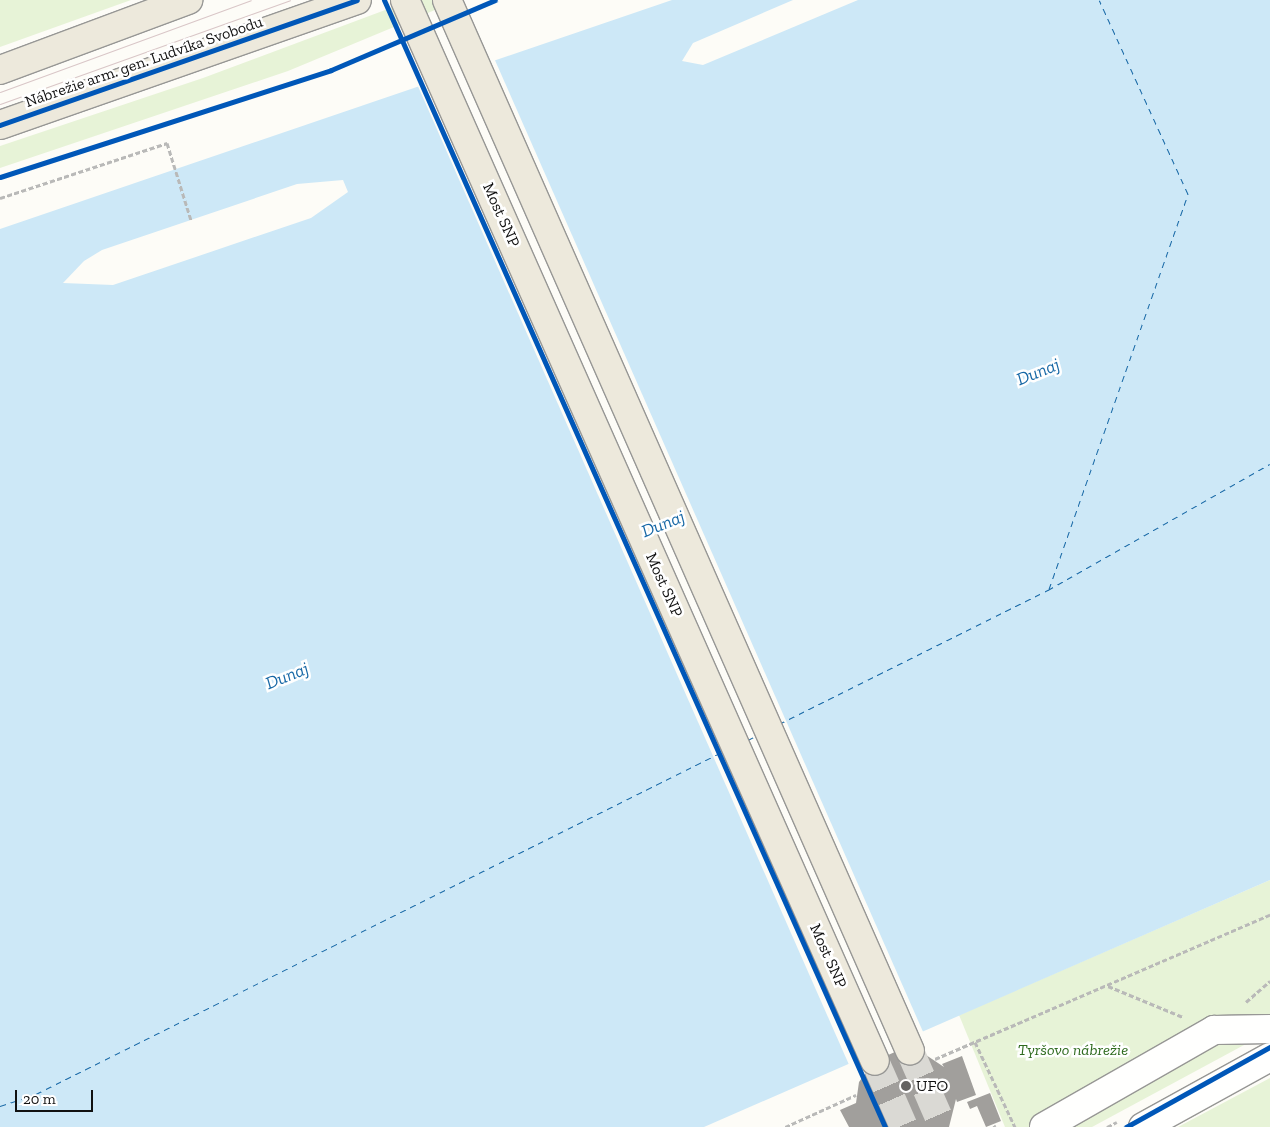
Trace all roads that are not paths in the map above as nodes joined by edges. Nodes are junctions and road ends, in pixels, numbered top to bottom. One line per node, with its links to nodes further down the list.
1 (188, 0): 6 (main road)
2 (357, 0): 5 (main road, Nábrežie arm. gen. Ludvíka Svobodu)
3 (405, 0): 11 (main road, Most SNP)
4 (447, 0): 9 (main road)
5 (303, 11): 7 (main road, Nábrežie arm. gen. Ludvíka Svobodu)
6 (0, 70)
7 (0, 125)
8 (1270, 1029): 12 (street)
9 (910, 1050)
10 (1270, 1056): 13 (street)
11 (875, 1061)
12 (1044, 1127)
13 (1143, 1127)

